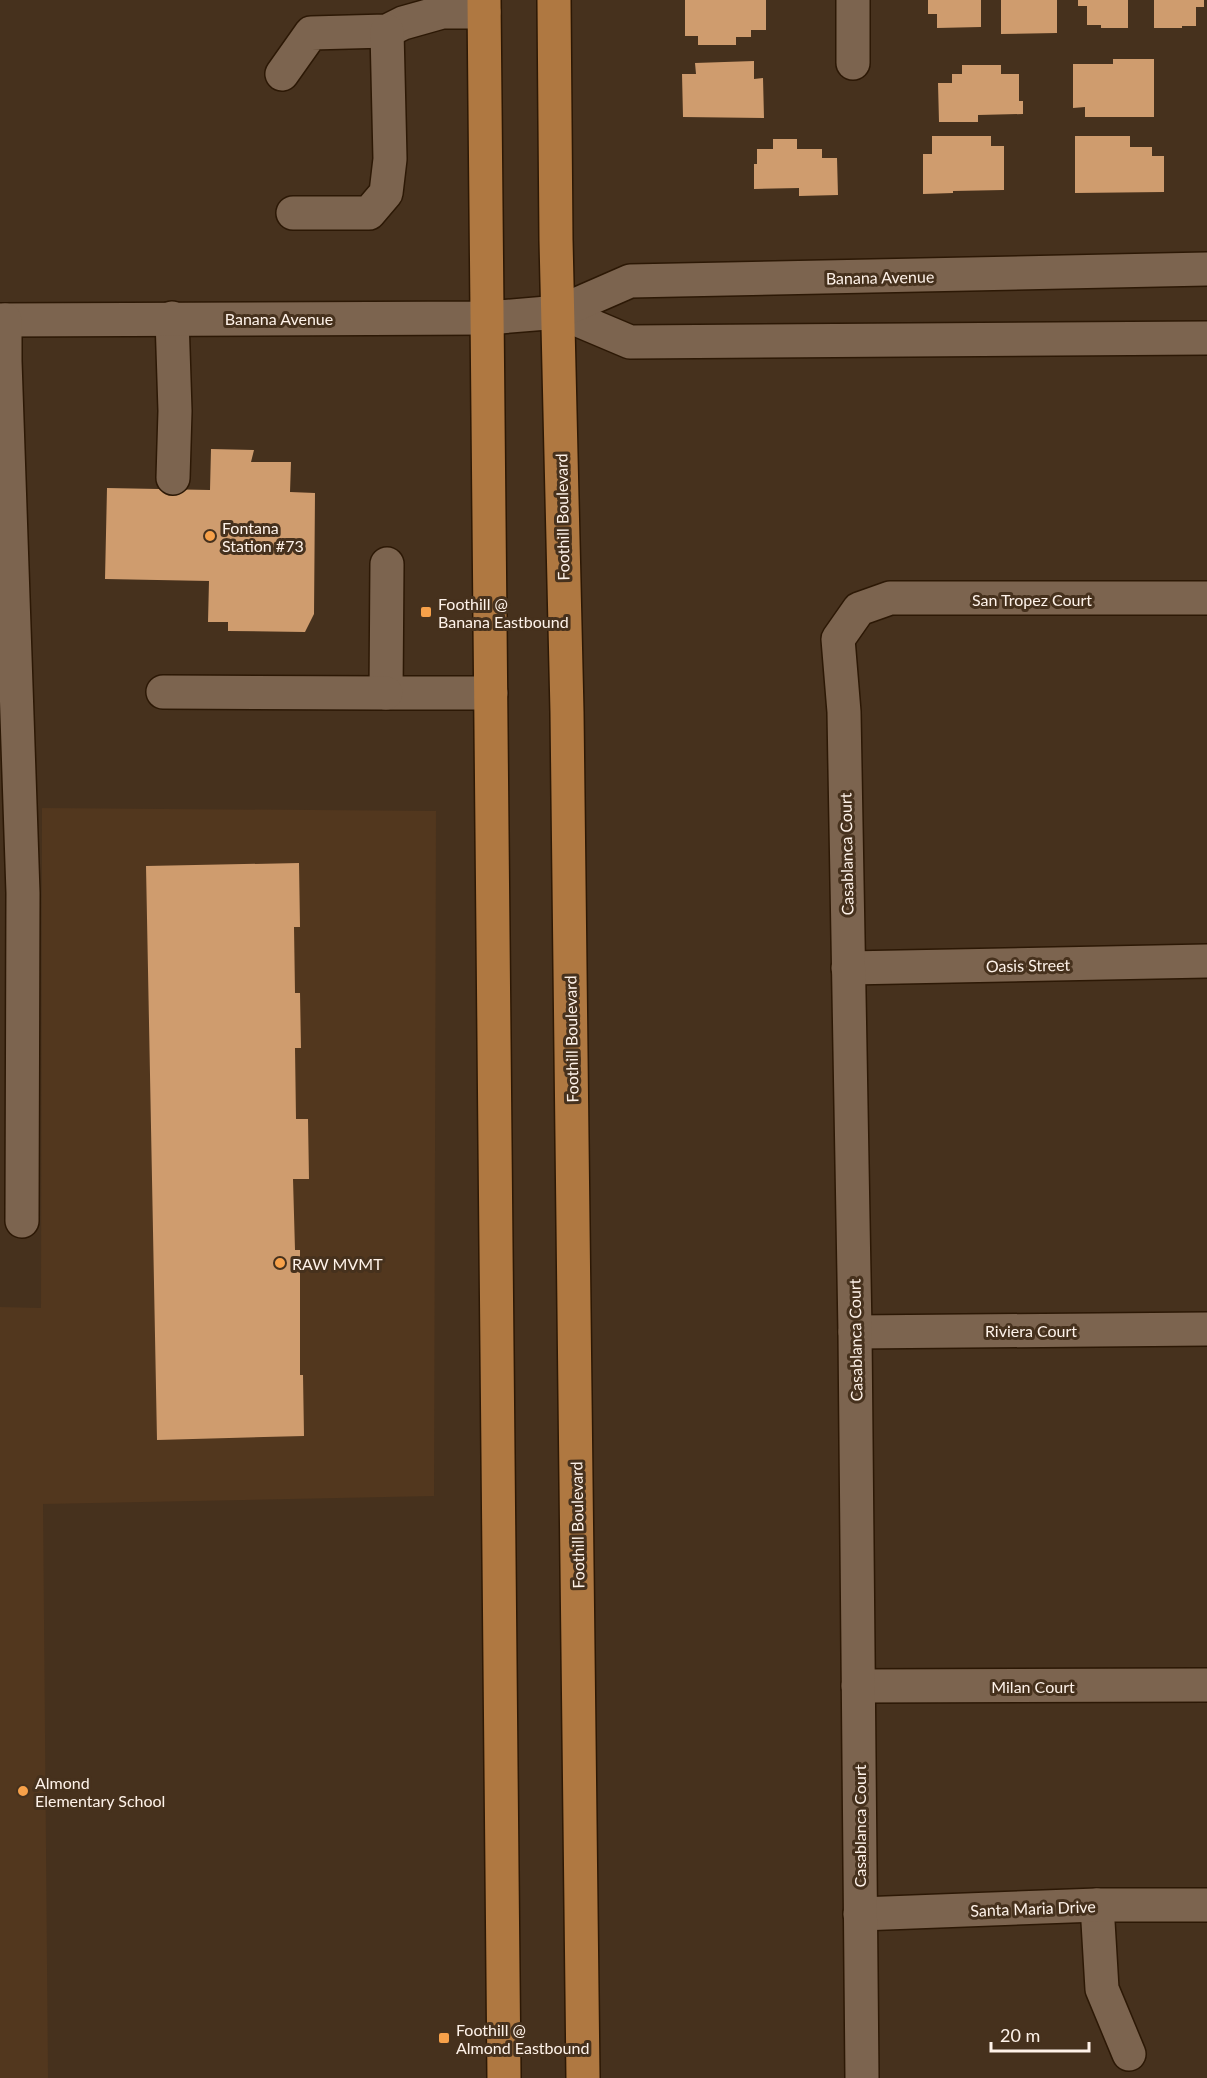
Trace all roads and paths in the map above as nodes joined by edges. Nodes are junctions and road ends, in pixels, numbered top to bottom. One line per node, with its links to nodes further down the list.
1 (554, 0): 9 (main road, Foothill Boulevard)
2 (853, 0): 5 (street)
3 (484, 6): 4 (street); 11 (main road)
4 (387, 31): 6 (street); 7 (street)
5 (854, 63)
6 (282, 74)
7 (293, 213)
8 (1207, 269): 9 (street, Banana Avenue)
9 (559, 312): 11 (street, Banana Avenue); 13 (street, Banana Avenue); 33 (main road, Foothill Boulevard)
10 (172, 318): 11 (street, Banana Avenue); 12 (street, Banana Avenue); 14 (street)
11 (487, 318): 20 (main road)
12 (3, 320): 23 (street)
13 (1207, 338)
14 (173, 478)
15 (387, 564): 19 (street)
16 (1207, 598): 17 (street, San Tropez Court)
17 (860, 609): 22 (street, Casablanca Court)
18 (163, 692): 19 (street)
19 (386, 693): 20 (street)
20 (491, 693): 32 (main road)
21 (1207, 962): 22 (street, Oasis Street)
22 (848, 968): 25 (street, Casablanca Court)
23 (22, 1221)
24 (1207, 1329): 25 (street, Riviera Court)
25 (855, 1332): 27 (street, Casablanca Court)
26 (1207, 1685): 27 (street, Milan Court)
27 (858, 1686): 30 (street, Casablanca Court)
28 (1097, 1905): 29 (street, Santa Maria Drive); 30 (street, Santa Maria Drive); 31 (street)
29 (1207, 1905)
30 (860, 1914): 34 (street, Casablanca Court)
31 (1129, 2054)
32 (504, 2078)
33 (583, 2078)
34 (862, 2078)

